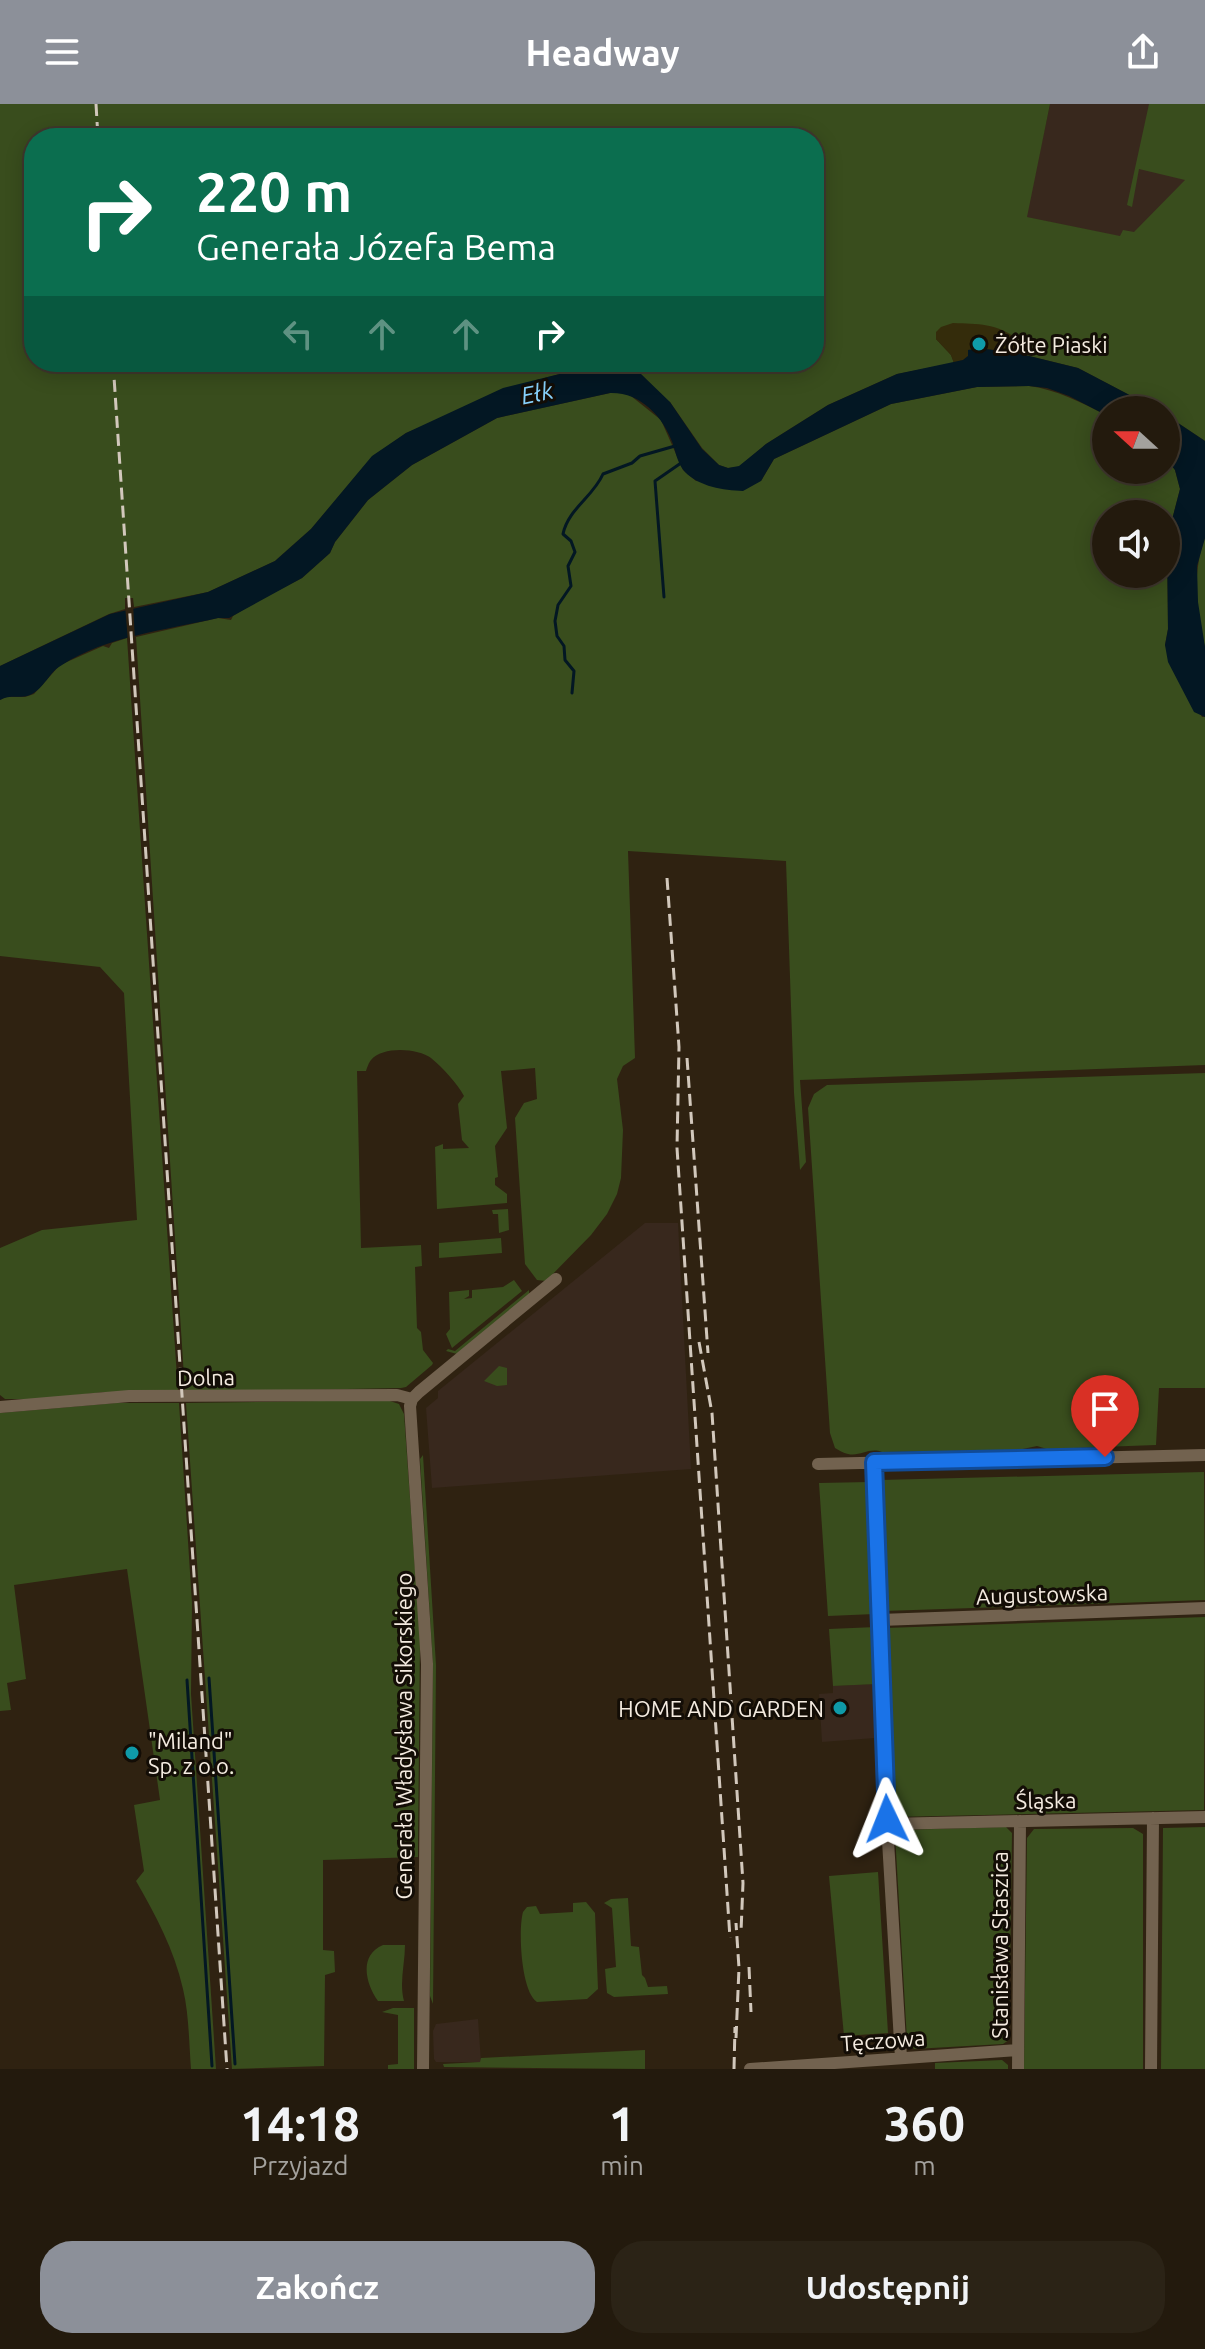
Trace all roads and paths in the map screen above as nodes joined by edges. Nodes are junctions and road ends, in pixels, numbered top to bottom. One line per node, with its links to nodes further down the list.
1 (556, 1279): 2 (street)
2 (412, 1399): 3 (street, Dolna); 15 (street, Generała Władysława Sikorskiego)
3 (0, 1407)
4 (1205, 1455): 5 (street)
5 (874, 1462): 6 (street); 8 (street)
6 (818, 1464)
7 (1205, 1608): 8 (street, Augustowska)
8 (880, 1620): 12 (street)
9 (1205, 1817): 10 (street, Śląska)
10 (1153, 1818): 11 (street, Śląska); 18 (street)
11 (1020, 1821): 12 (street, Śląska); 13 (street, Stanisława Staszica)
12 (887, 1824): 14 (street)
13 (1018, 2050): 14 (street, Tęczowa); 17 (street, Stanisława Staszica)
14 (901, 2058): 16 (street, Tęczowa)
15 (423, 2069)
16 (750, 2069)
17 (1018, 2069)
18 (1151, 2069)

